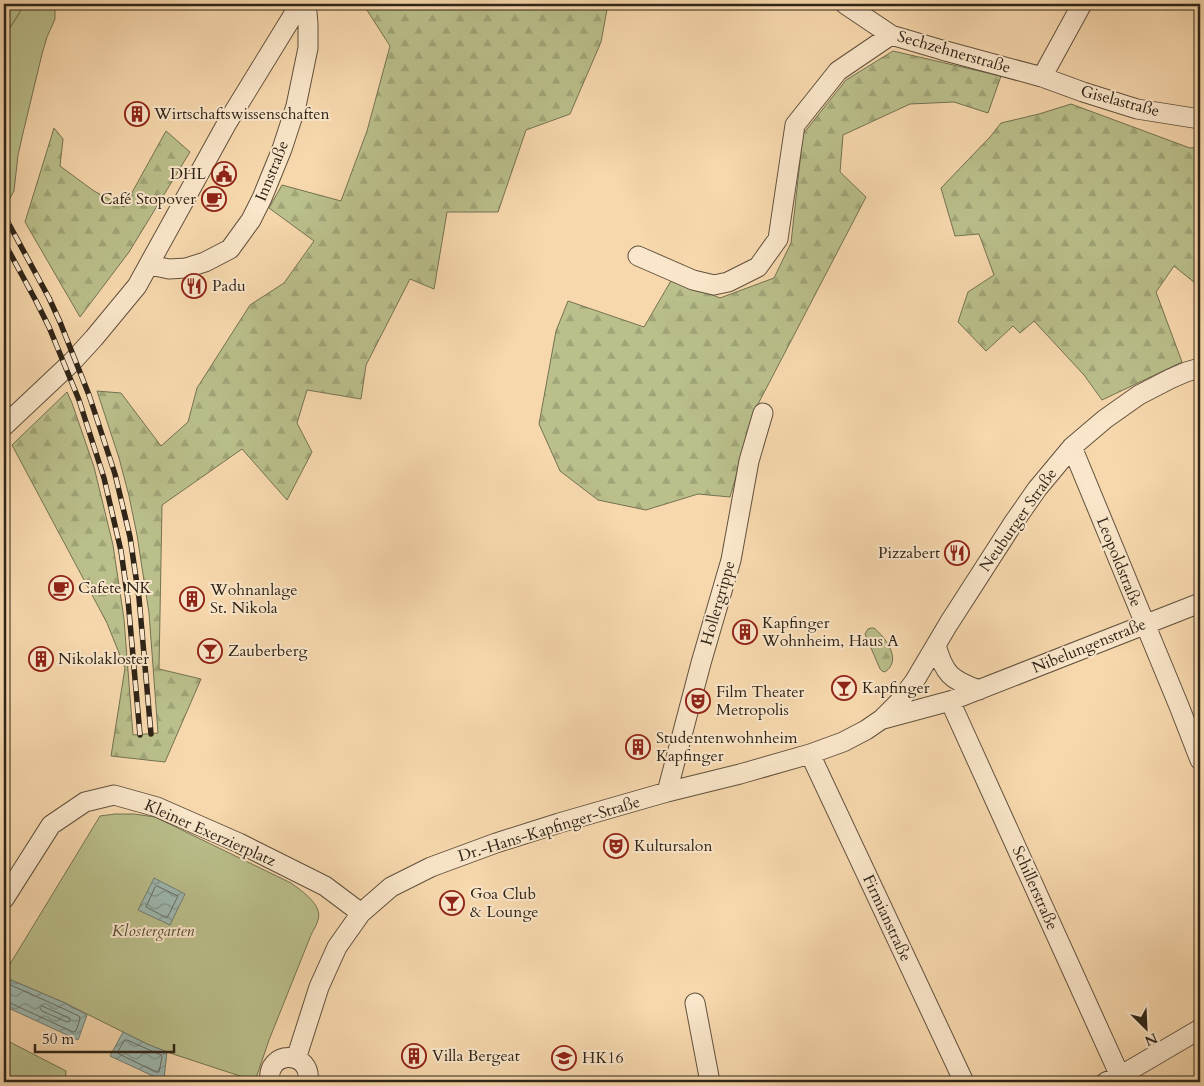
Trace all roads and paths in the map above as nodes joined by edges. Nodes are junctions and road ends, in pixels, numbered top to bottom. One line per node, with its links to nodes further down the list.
1 (301, 4): 8 (street, Innstraße); 8 (street, Innstraße)
2 (844, 4): 4 (street, Sechzehnerstraße)
3 (1082, 4): 5 (street)
4 (891, 35): 5 (street, Sechzehnerstraße); 7 (street)
5 (1042, 76): 6 (street, Giselastraße)
6 (1200, 119)
7 (638, 256)
8 (150, 265): 11 (street, Innstraße)
9 (1200, 368): 12 (street, Neuburger Straße)
10 (763, 413): 21 (street, Hollergrippe)
11 (4, 426)
12 (1072, 447): 14 (street, Leopoldstraße); 15 (street, Neuburger Straße)
13 (1200, 603): 14 (street, Nibelungenstraße)
14 (1145, 624): 16 (street, Nibelungenstraße); 20 (street, Leopoldstraße)
15 (936, 645): 16 (street); 18 (street, Neuburger Straße)
16 (979, 690): 17 (street, Nibelungenstraße)
17 (950, 701): 18 (street, Nibelungenstraße); 27 (street, Schillerstraße)
18 (882, 720): 19 (street, Dr.-Hans-Kapfinger-Straße)
19 (810, 754): 21 (street, Dr.-Hans-Kapfinger-Straße); 31 (street, Firmianstraße)
20 (1200, 760)
21 (667, 792): 23 (street, Dr.-Hans-Kapfinger-Straße)
22 (4, 899): 23 (street, Kleiner Exerzierplatz)
23 (361, 913): 26 (street, Dr.-Hans-Kapfinger-Straße)
24 (695, 1003): 30 (street)
25 (1200, 1029): 27 (street)
26 (298, 1050): 28 (street); 29 (street)
27 (1113, 1079)
28 (270, 1082)
29 (308, 1082)
30 (710, 1082)
31 (964, 1082)

